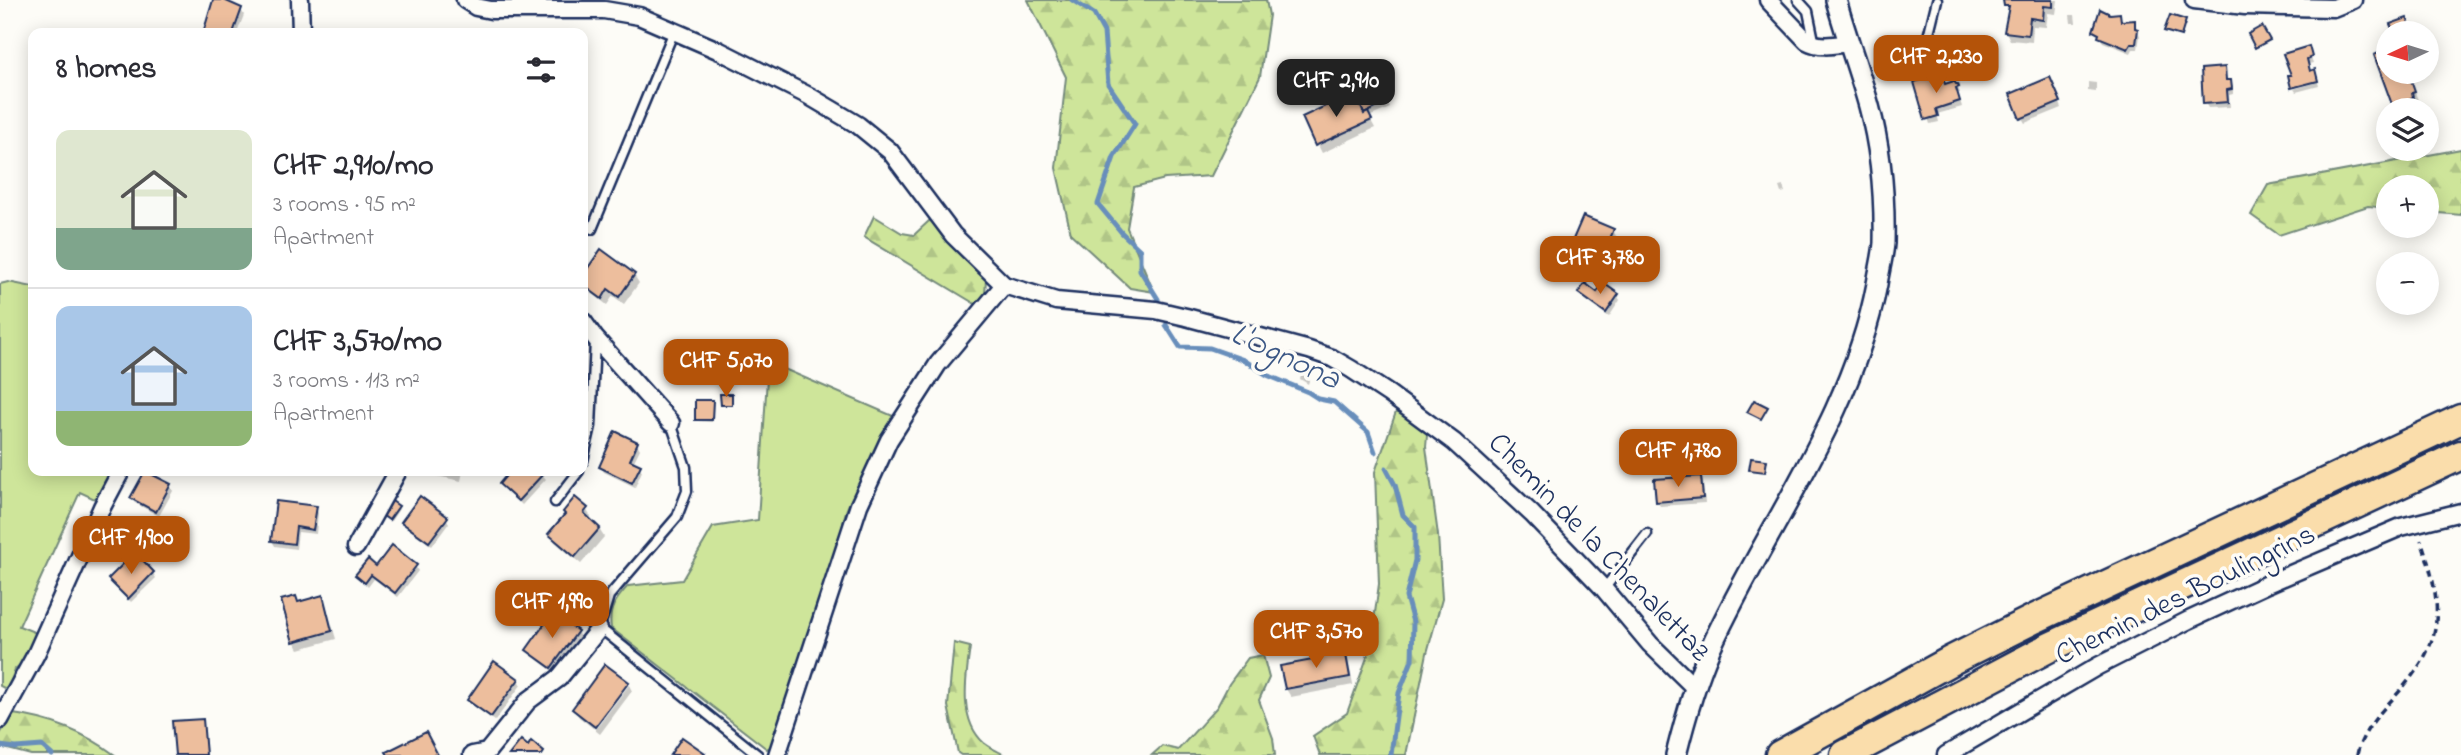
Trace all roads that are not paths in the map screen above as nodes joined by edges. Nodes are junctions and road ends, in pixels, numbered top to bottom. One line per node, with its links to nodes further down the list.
1 (300, 0): 9 (street)
2 (465, 0): 10 (street, Chemin de la Chenalettaz)
3 (1768, 0): 12 (street)
4 (1798, 0): 12 (lane)
5 (1836, 0): 11 (street)
6 (1937, 0): 13 (lane)
7 (2194, 0): 8 (street)
8 (2353, 0)
9 (301, 28)
10 (674, 31): 14 (lane); 15 (street, Chemin de la Chenalettaz)
11 (1849, 43): 12 (street); 31 (street)
12 (1815, 46)
13 (1913, 61)
14 (592, 229)
15 (1004, 285): 29 (street, Chemin de la Chenalettaz); 36 (street)
16 (588, 328): 17 (street)
17 (595, 338): 19 (street); 20 (lane)
18 (2461, 419): 37 (highway)
19 (671, 423): 30 (lane)
20 (588, 439)
21 (2461, 455): 38 (highway)
22 (118, 476): 32 (street)
23 (395, 476): 28 (street)
24 (575, 476): 25 (lane)
25 (555, 502)
26 (2461, 512): 39 (street, Chemin des Boulingrins)
27 (1647, 534): 29 (lane)
28 (356, 547)
29 (1604, 589): 31 (street, Chemin de la Chenalettaz)
30 (599, 629): 34 (street); 35 (lane)
31 (1695, 688): 33 (street)
32 (0, 720)
33 (1677, 753)
34 (472, 755)
35 (758, 755)
36 (777, 755)
37 (1780, 755)
38 (1845, 755)
39 (1946, 755)

